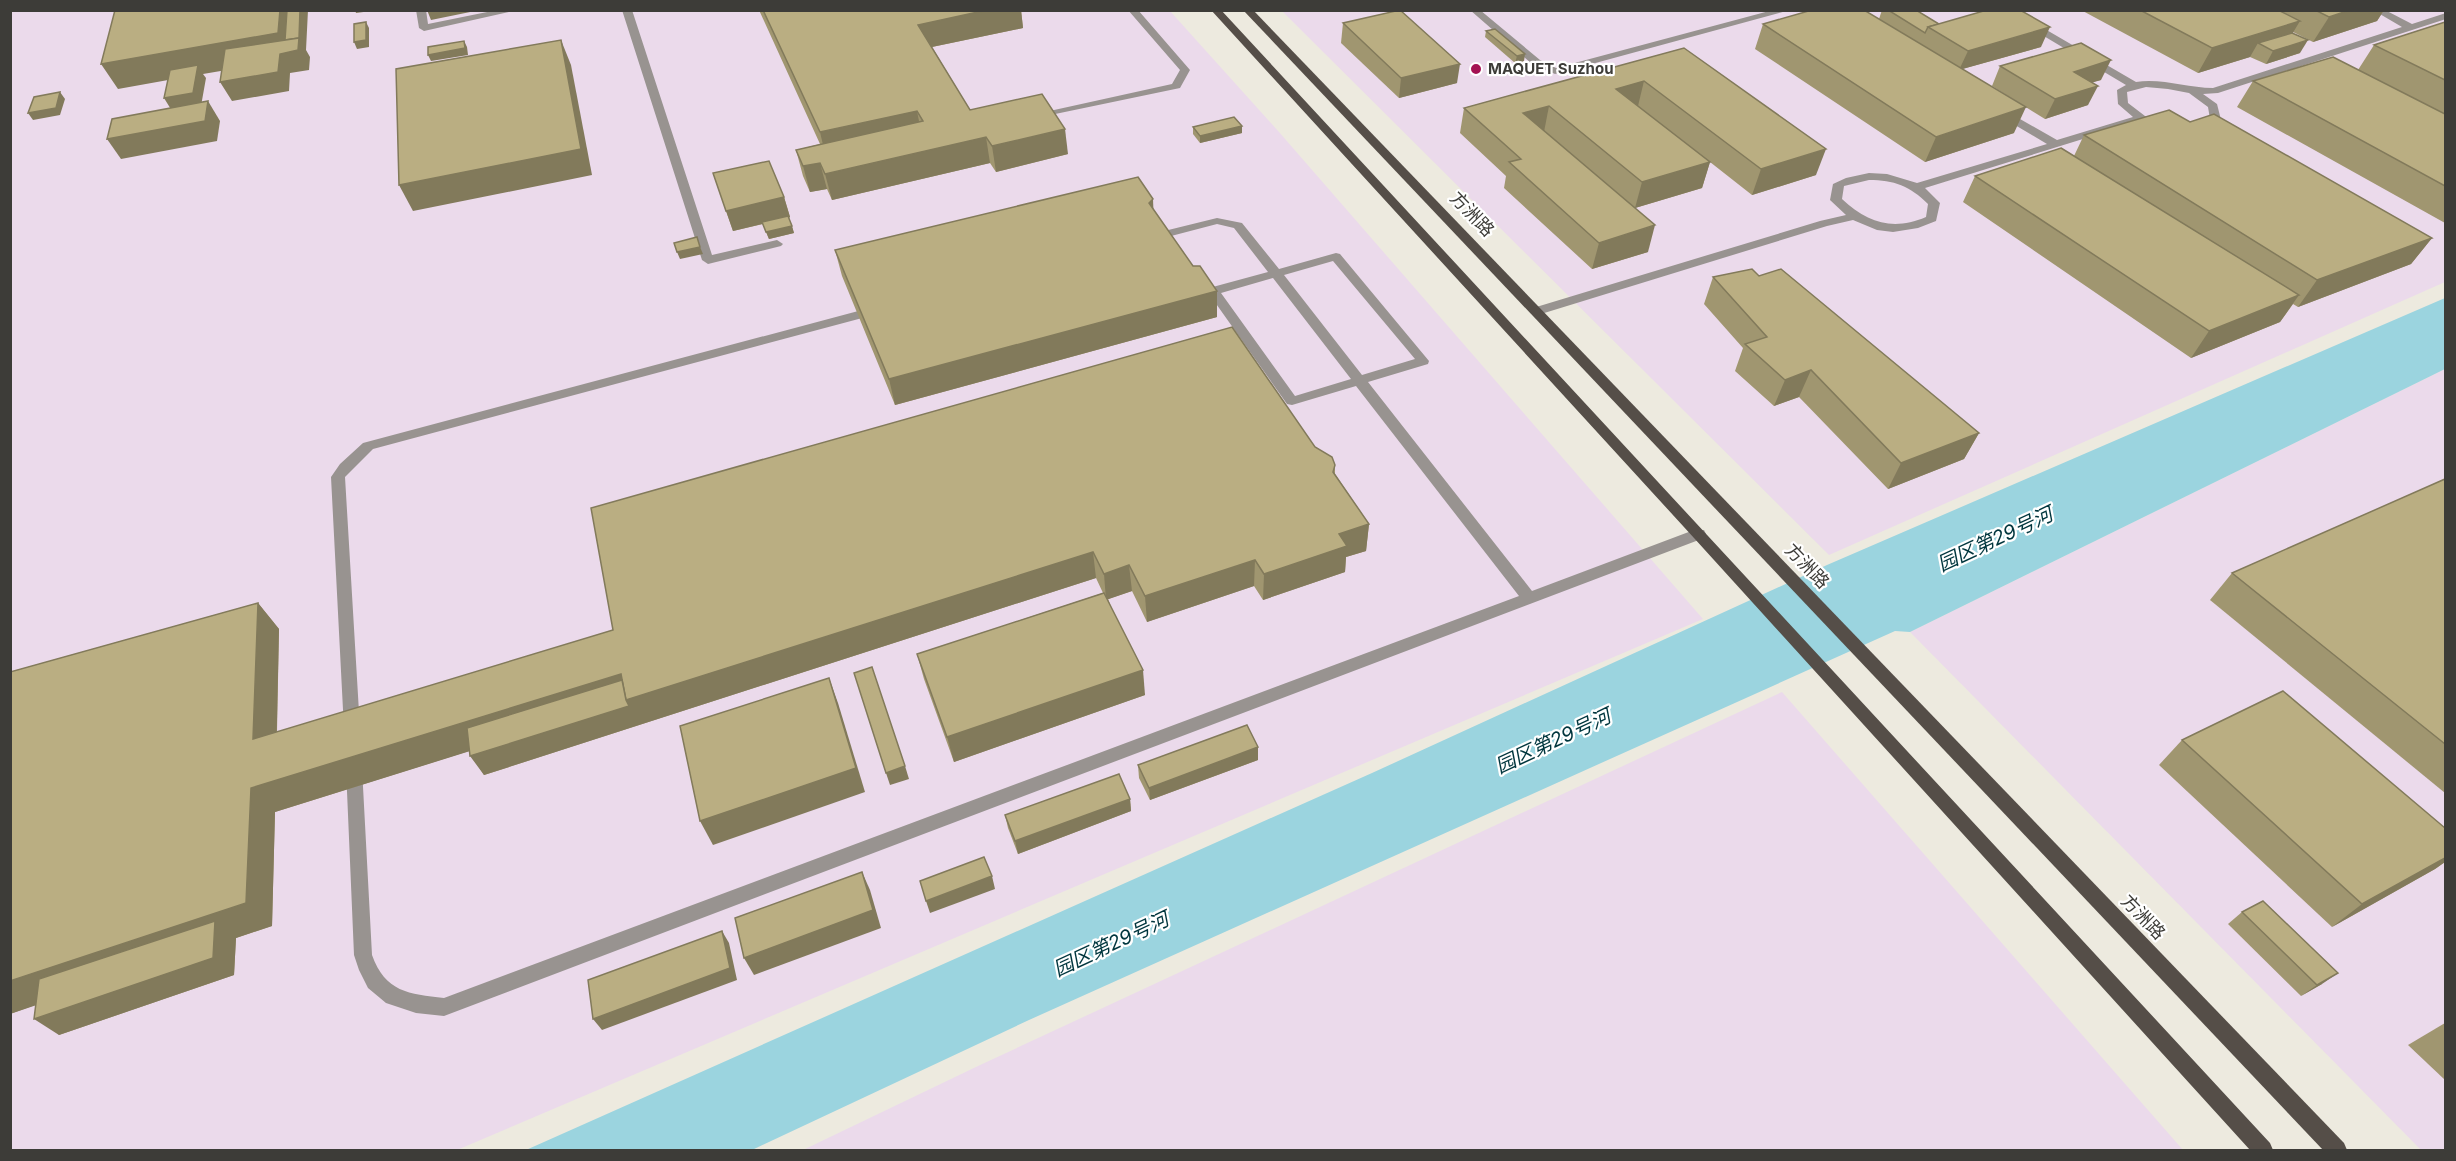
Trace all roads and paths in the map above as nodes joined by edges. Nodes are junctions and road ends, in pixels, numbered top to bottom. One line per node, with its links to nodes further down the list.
1 (422, 10): 2 (lane)
2 (514, 10)
3 (627, 10): 24 (lane)
4 (1132, 10): 16 (lane)
5 (1215, 10): 29 (main road)
6 (1247, 10): 27 (main road, 方洲路)
7 (1474, 10): 8 (lane)
8 (1786, 10)
9 (2004, 10): 13 (lane)
10 (2377, 10): 12 (lane)
11 (2444, 13): 12 (lane)
12 (2410, 27): 14 (lane)
13 (2133, 85): 14 (lane); 17 (lane)
14 (2194, 93): 19 (lane)
15 (1996, 109): 20 (lane)
16 (1040, 116)
17 (2142, 118): 18 (lane); 20 (lane)
18 (2171, 127)
19 (2190, 128)
20 (2055, 144): 21 (lane)
21 (1917, 187): 22 (lane); 22 (lane)
22 (1852, 217): 27 (lane)
23 (1138, 241): 25 (lane)
24 (777, 244)
25 (1276, 273): 28 (lane); 28 (lane); 28 (lane)
26 (895, 305): 30 (lane)
27 (1537, 311): 32 (main road, 方洲路)
28 (1360, 380): 30 (lane)
29 (1699, 534): 30 (lane); 31 (main road)
30 (1530, 599)
31 (2263, 1150)
32 (2337, 1150)

